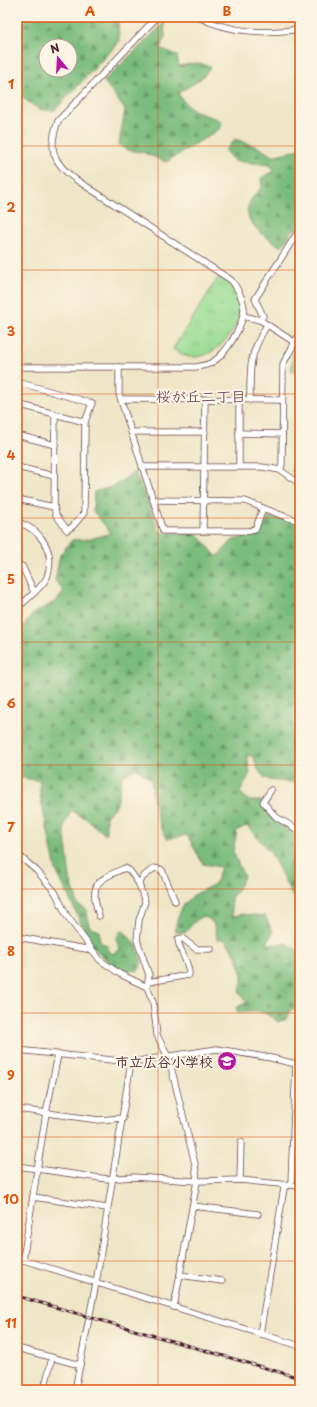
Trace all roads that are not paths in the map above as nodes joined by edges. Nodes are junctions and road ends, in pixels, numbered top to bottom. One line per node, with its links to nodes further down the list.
1 (158, 17): 5 (street)
2 (198, 17): 3 (street)
3 (300, 29)
4 (300, 235): 6 (street)
5 (243, 316): 6 (street); 11 (street)
6 (260, 320): 7 (street)
7 (267, 325): 9 (street); 16 (street)
8 (300, 333): 9 (street)
9 (294, 342): 17 (street)
10 (17, 367): 11 (street)
11 (118, 367): 13 (street)
12 (17, 382): 20 (street)
13 (121, 399): 14 (street); 21 (street)
14 (205, 399): 15 (street); 22 (street)
15 (239, 400): 16 (street); 23 (street)
16 (250, 400): 17 (street)
17 (282, 400): 24 (street)
18 (17, 404): 19 (street)
19 (55, 414): 20 (street); 26 (street)
20 (85, 422): 37 (street)
21 (131, 432): 22 (street); 30 (street)
22 (206, 432): 28 (street)
23 (239, 433): 24 (street); 29 (street)
24 (282, 434): 31 (street)
25 (17, 435): 26 (street)
26 (55, 445): 32 (street)
27 (17, 466): 32 (street)
28 (206, 466): 29 (street); 30 (street); 36 (street)
29 (239, 466): 31 (street)
30 (142, 467): 35 (street)
31 (280, 470): 33 (street)
32 (54, 476): 37 (street)
33 (300, 484)
34 (17, 499): 37 (street)
35 (153, 500): 36 (street); 41 (street)
36 (204, 500): 38 (street); 41 (street)
37 (54, 507)
38 (263, 508): 39 (street); 41 (street)
39 (300, 521)
40 (17, 522): 43 (street)
41 (204, 531)
42 (17, 564): 43 (street)
43 (34, 592): 44 (street)
44 (17, 608)
45 (271, 790): 46 (street)
46 (300, 831)
47 (17, 854): 53 (street)
48 (139, 884): 49 (street); 50 (street); 54 (street)
49 (175, 901)
50 (99, 916)
51 (17, 937): 53 (street)
52 (211, 949): 54 (street)
53 (92, 950): 54 (street)
54 (147, 985): 57 (street)
55 (17, 1050): 56 (street)
56 (58, 1055): 58 (street); 61 (street)
57 (168, 1056): 58 (street); 59 (street); 68 (street)
58 (131, 1062): 62 (street)
59 (298, 1065): 69 (street)
60 (17, 1109): 61 (street)
61 (46, 1113): 62 (street); 65 (street)
62 (123, 1118): 66 (street)
63 (241, 1142): 67 (street)
64 (17, 1166): 65 (street)
65 (38, 1169): 66 (street); 71 (street)
66 (112, 1178): 68 (street); 73 (street)
67 (240, 1180): 68 (street); 69 (street)
68 (197, 1181): 72 (street)
69 (288, 1184): 70 (street); 80 (street)
70 (300, 1186)
71 (33, 1197): 73 (street); 75 (street)
72 (193, 1206): 74 (street); 76 (street)
73 (107, 1208): 78 (street)
74 (258, 1214)
75 (20, 1259): 78 (street)
76 (180, 1275): 77 (street); 79 (street)
77 (222, 1281)
78 (96, 1283): 79 (street); 84 (street)
79 (174, 1307): 80 (street)
80 (260, 1334): 81 (street)
81 (300, 1346)
82 (17, 1348): 83 (street)
83 (52, 1358): 84 (street); 85 (street)
84 (80, 1365): 86 (street)
85 (44, 1390)
86 (76, 1390)

